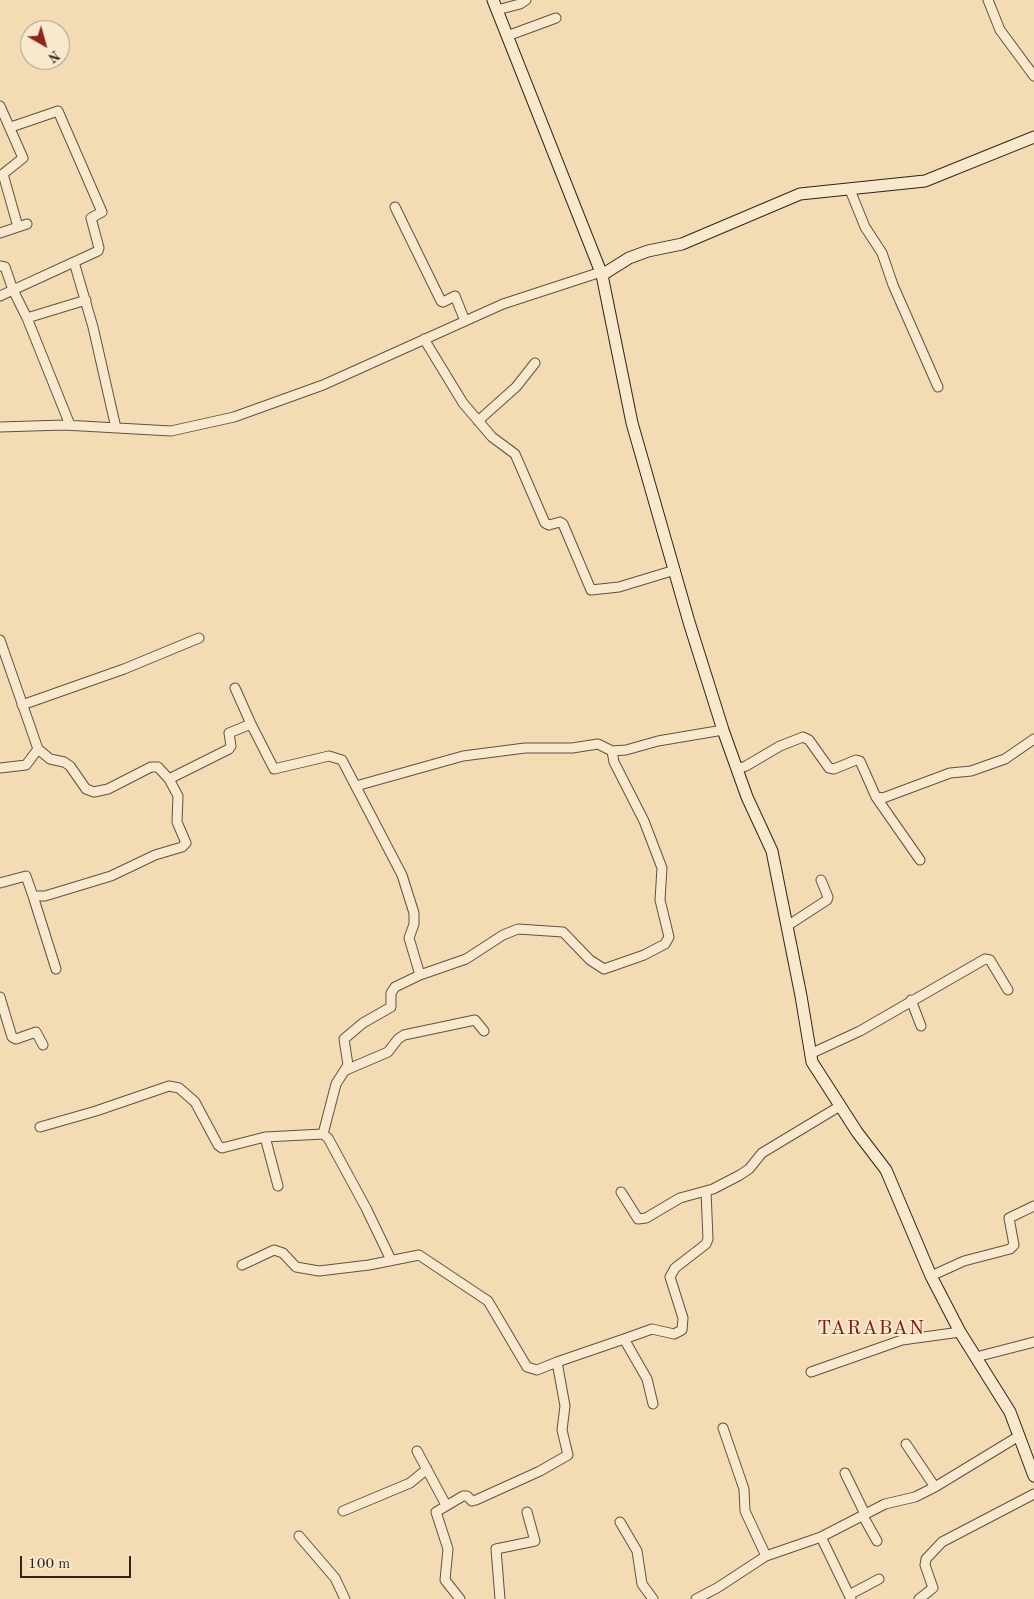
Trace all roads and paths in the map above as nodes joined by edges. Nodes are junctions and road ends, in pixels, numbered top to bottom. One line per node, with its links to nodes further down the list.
1 (526, 0): 3 (street)
2 (988, 0): 6 (street)
3 (495, 5): 5 (street)
4 (556, 18): 5 (street)
5 (507, 36): 15 (street)
6 (1034, 76)
7 (0, 106): 8 (street)
8 (11, 127): 12 (street); 13 (street)
9 (1034, 137): 10 (street)
10 (850, 190): 15 (street); 23 (street)
11 (396, 207): 20 (street)
12 (0, 232)
13 (74, 262): 16 (street); 18 (street)
14 (0, 266): 16 (street)
15 (602, 274): 20 (street); 28 (street)
16 (13, 290): 17 (street); 19 (street)
17 (0, 296)
18 (86, 300): 19 (street); 27 (street)
19 (28, 318): 25 (street)
20 (464, 321): 21 (street)
21 (424, 339): 24 (street); 27 (street)
22 (535, 363): 24 (street)
23 (938, 387)
24 (478, 420): 28 (street)
25 (70, 425): 26 (street); 27 (street)
26 (0, 427)
27 (116, 428)
28 (675, 570): 35 (street)
29 (200, 638): 33 (street)
30 (0, 640): 31 (street)
31 (4, 667): 33 (street)
32 (234, 688): 34 (street)
33 (22, 705): 37 (street)
34 (251, 724): 41 (street); 42 (street)
35 (723, 730): 38 (street); 40 (street)
36 (1034, 739): 43 (street)
37 (38, 749): 39 (street); 41 (street)
38 (612, 751): 42 (street); 50 (street)
39 (0, 768)
40 (737, 768): 43 (street); 48 (street)
41 (169, 779): 47 (street)
42 (356, 786): 50 (street)
43 (876, 797): 44 (street)
44 (920, 860)
45 (821, 880): 48 (street)
46 (0, 883): 47 (street)
47 (33, 896): 49 (street)
48 (787, 926): 57 (street)
49 (56, 969)
50 (420, 975): 58 (street)
51 (1008, 990): 53 (street)
52 (0, 997): 56 (street)
53 (911, 1000): 54 (street); 57 (street)
54 (921, 1026)
55 (484, 1031): 58 (street)
56 (43, 1045)
57 (810, 1054): 59 (street)
58 (346, 1070): 61 (street)
59 (840, 1106): 65 (street); 69 (street)
60 (40, 1127): 62 (street)
61 (323, 1134): 62 (street); 67 (street)
62 (265, 1137): 63 (street)
63 (278, 1186)
64 (621, 1192): 65 (street)
65 (706, 1192): 71 (street)
66 (1034, 1206): 69 (street)
67 (391, 1260): 68 (street); 74 (street)
68 (242, 1265)
69 (931, 1276): 70 (street)
70 (960, 1332): 73 (street); 75 (street)
71 (624, 1339): 74 (street); 76 (street)
72 (1034, 1342): 73 (street)
73 (976, 1357): 78 (street)
74 (558, 1362): 86 (street)
75 (812, 1372)
76 (653, 1404)
77 (723, 1428): 94 (street)
78 (1019, 1436): 83 (street); 84 (street)
79 (906, 1444): 84 (street)
80 (417, 1451): 81 (street)
81 (427, 1469): 86 (street); 87 (street)
82 (845, 1473): 89 (street)
83 (1034, 1476)
84 (935, 1487): 89 (street)
85 (1034, 1494): 102 (street)
86 (446, 1505): 98 (street)
87 (344, 1511)
88 (526, 1512): 99 (street)
89 (864, 1515): 92 (street); 93 (street)
90 (620, 1522): 100 (street)
91 (299, 1536): 97 (street)
92 (821, 1537): 94 (street); 96 (street)
93 (877, 1541)
94 (766, 1556): 101 (street)
95 (879, 1579): 96 (street)
96 (850, 1597)
97 (345, 1599)
98 (460, 1599)
99 (500, 1599)
100 (653, 1599)
101 (696, 1599)
102 (919, 1599)

